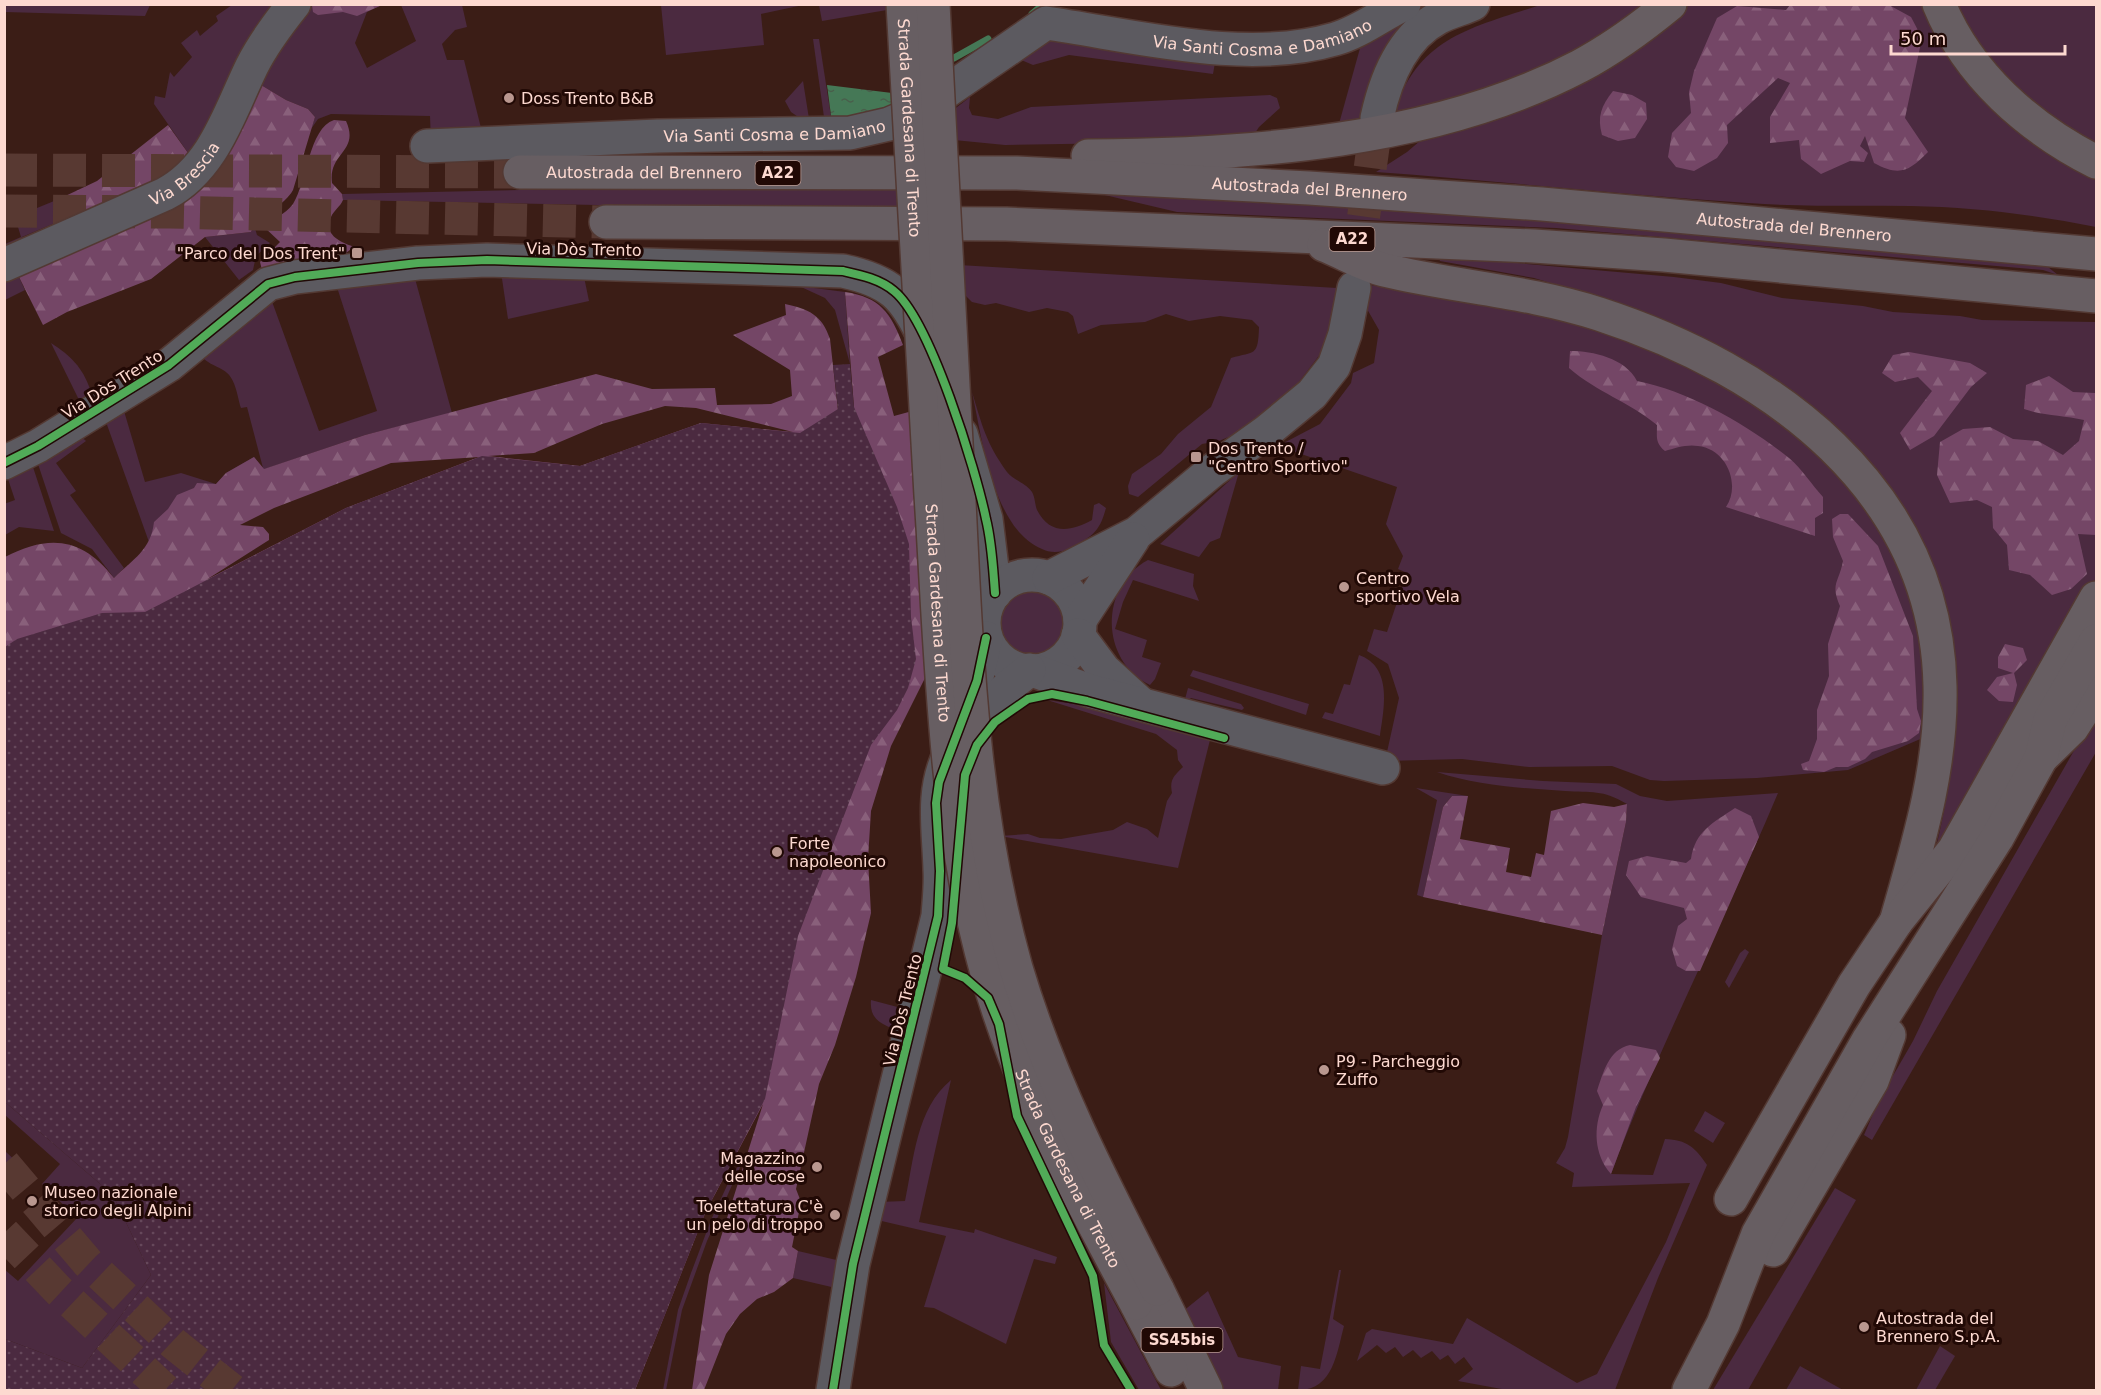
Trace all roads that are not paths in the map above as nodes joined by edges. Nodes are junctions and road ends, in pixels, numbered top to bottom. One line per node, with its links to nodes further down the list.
1 (294, 4): 17 (street, Via Brescia)
2 (903, 4): 38 (highway, Strada Gardesana di Trento / SS45bis, bridge)
3 (933, 4): 38 (highway, Strada Gardesana di Trento / SS45bis, bridge)
4 (1404, 4): 8 (street, Via Santi Cosma e Damiano)
5 (1473, 4): 9 (street)
6 (1670, 4): 13 (highway)
7 (1939, 4): 11 (highway)
8 (1052, 14): 10 (street, Via Santi Cosma e Damiano)
9 (1377, 118)
10 (427, 146)
11 (2097, 162)
12 (520, 172): 13 (highway, Autostrada del Brennero / A22)
13 (1017, 173): 16 (highway, Autostrada del Brennero / A22)
14 (606, 222): 15 (highway, A22)
15 (1303, 237): 19 (highway, A22); 35 (highway)
16 (2097, 254)
17 (4, 265)
18 (1354, 288): 22 (street)
19 (2097, 296)
20 (4, 462): 21 (street, Via Dòs Trento)
21 (986, 519): 23 (street, Via Dòs Trento); 24 (street, Via Dòs Trento)
22 (1137, 533): 23 (street); 26 (street)
23 (1042, 576): 24 (street); 26 (street)
24 (995, 592): 27 (street)
25 (2097, 598): 35 (highway)
26 (1079, 627): 29 (street); 31 (street)
27 (986, 638): 29 (street); 32 (street, Via Dòs Trento)
28 (2097, 641): 33 (highway)
29 (1032, 671): 31 (street); 32 (street, Via Dòs Trento)
30 (2097, 691): 33 (highway)
31 (1143, 705): 34 (street)
32 (955, 742): 40 (street, Via Dòs Trento)
33 (2041, 758): 36 (highway)
34 (1383, 768)
35 (1896, 922): 37 (highway)
36 (1913, 973): 39 (highway); 39 (highway)
37 (1731, 1199)
38 (1146, 1296): 41 (highway, Strada Gardesana di Trento / SS45bis); 42 (highway, Strada Gardesana di Trento / SS45bis)
39 (1723, 1324): 43 (highway)
40 (833, 1390)
41 (1182, 1390)
42 (1206, 1390)
43 (1689, 1390)

